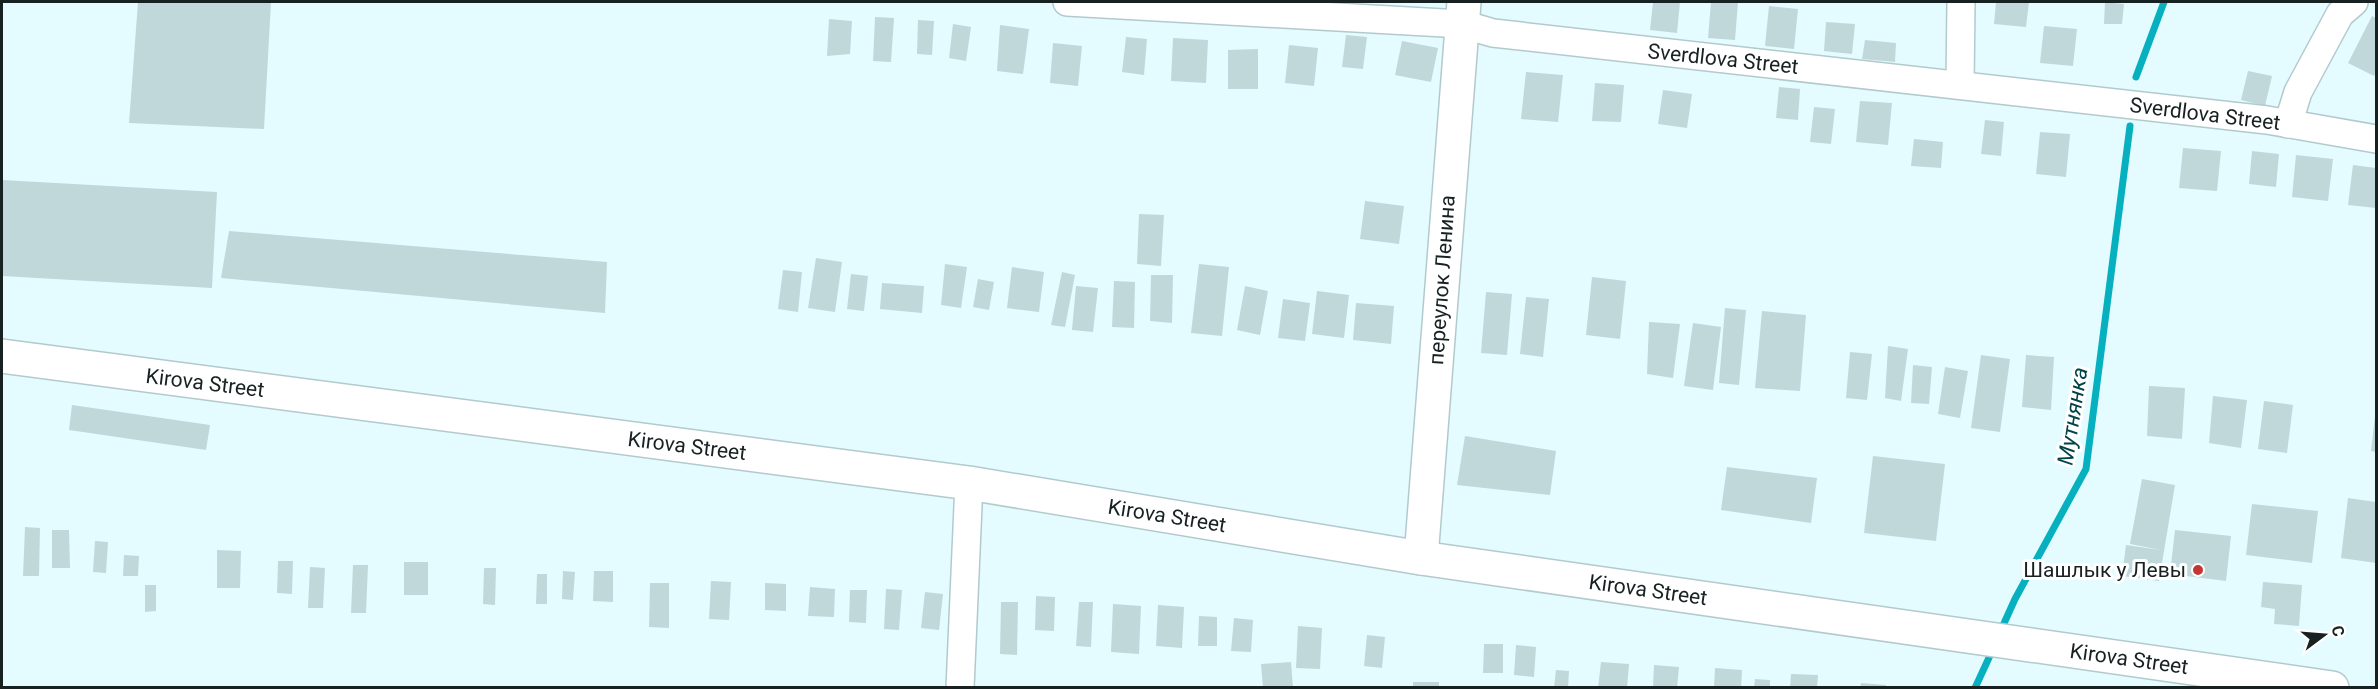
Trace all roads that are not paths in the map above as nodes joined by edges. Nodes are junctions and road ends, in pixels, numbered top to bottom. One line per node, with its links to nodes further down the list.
1 (1067, 2): 4 (street, Sverdlova Street)
2 (1961, 2): 5 (street)
3 (2354, 2): 6 (street)
4 (1463, 13): 5 (street, Sverdlova Street); 10 (main road, переулок Ленина)
5 (1960, 85): 6 (street, Sverdlova Street)
6 (2288, 124): 7 (street, Sverdlova Street)
7 (2376, 139)
8 (2, 356): 9 (main road, Kirova Street)
9 (969, 483): 10 (main road, Kirova Street); 11 (street)
10 (1421, 558): 12 (main road, Kirova Street)
11 (960, 687)
12 (2332, 687)

